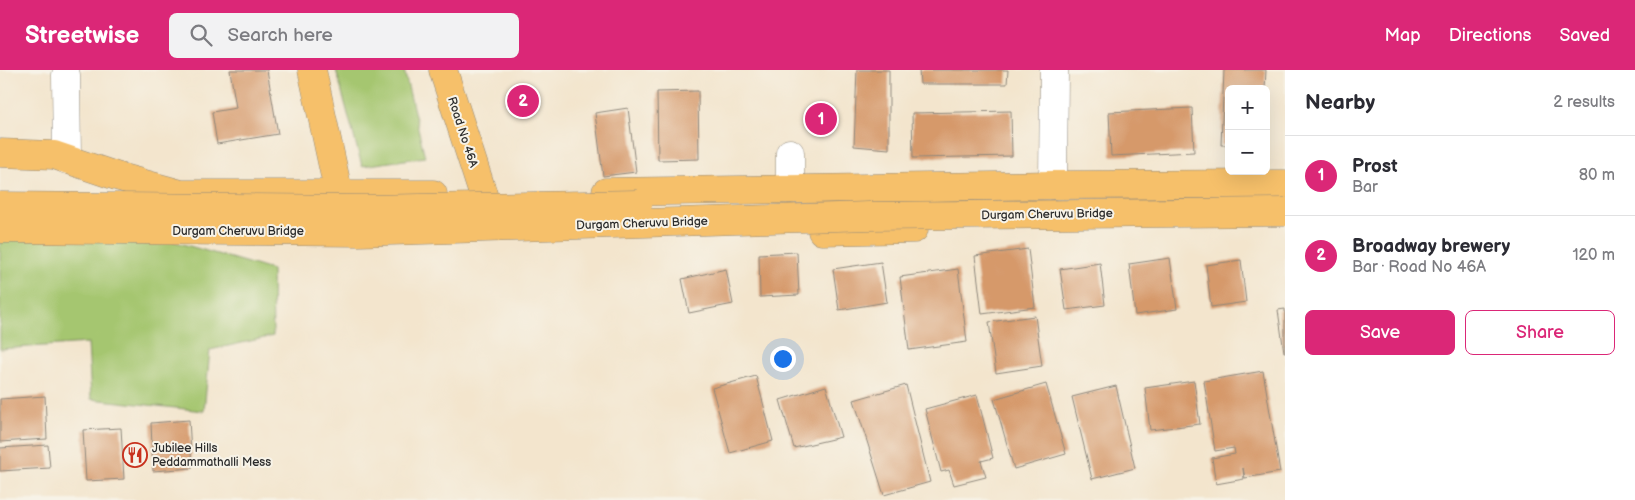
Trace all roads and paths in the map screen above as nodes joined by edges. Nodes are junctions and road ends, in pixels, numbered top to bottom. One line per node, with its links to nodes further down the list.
1 (312, 70): 12 (main road)
2 (443, 70): 11 (main road, Road No 46A)
3 (1054, 70): 8 (street)
4 (66, 75): 7 (street)
5 (0, 153): 7 (main road)
6 (790, 153): 10 (street)
7 (67, 160): 12 (main road)
8 (1053, 185): 9 (main road); 10 (main road)
9 (1281, 188): 13 (main road, Durgam Cheruvu Bridge, bridge); 14 (main road)
10 (790, 189): 11 (main road)
11 (483, 194): 12 (main road)
12 (339, 195)
13 (0, 206)
14 (1281, 218): 15 (main road, Durgam Cheruvu Bridge, bridge); 16 (main road)
15 (0, 229)
16 (0, 238)

